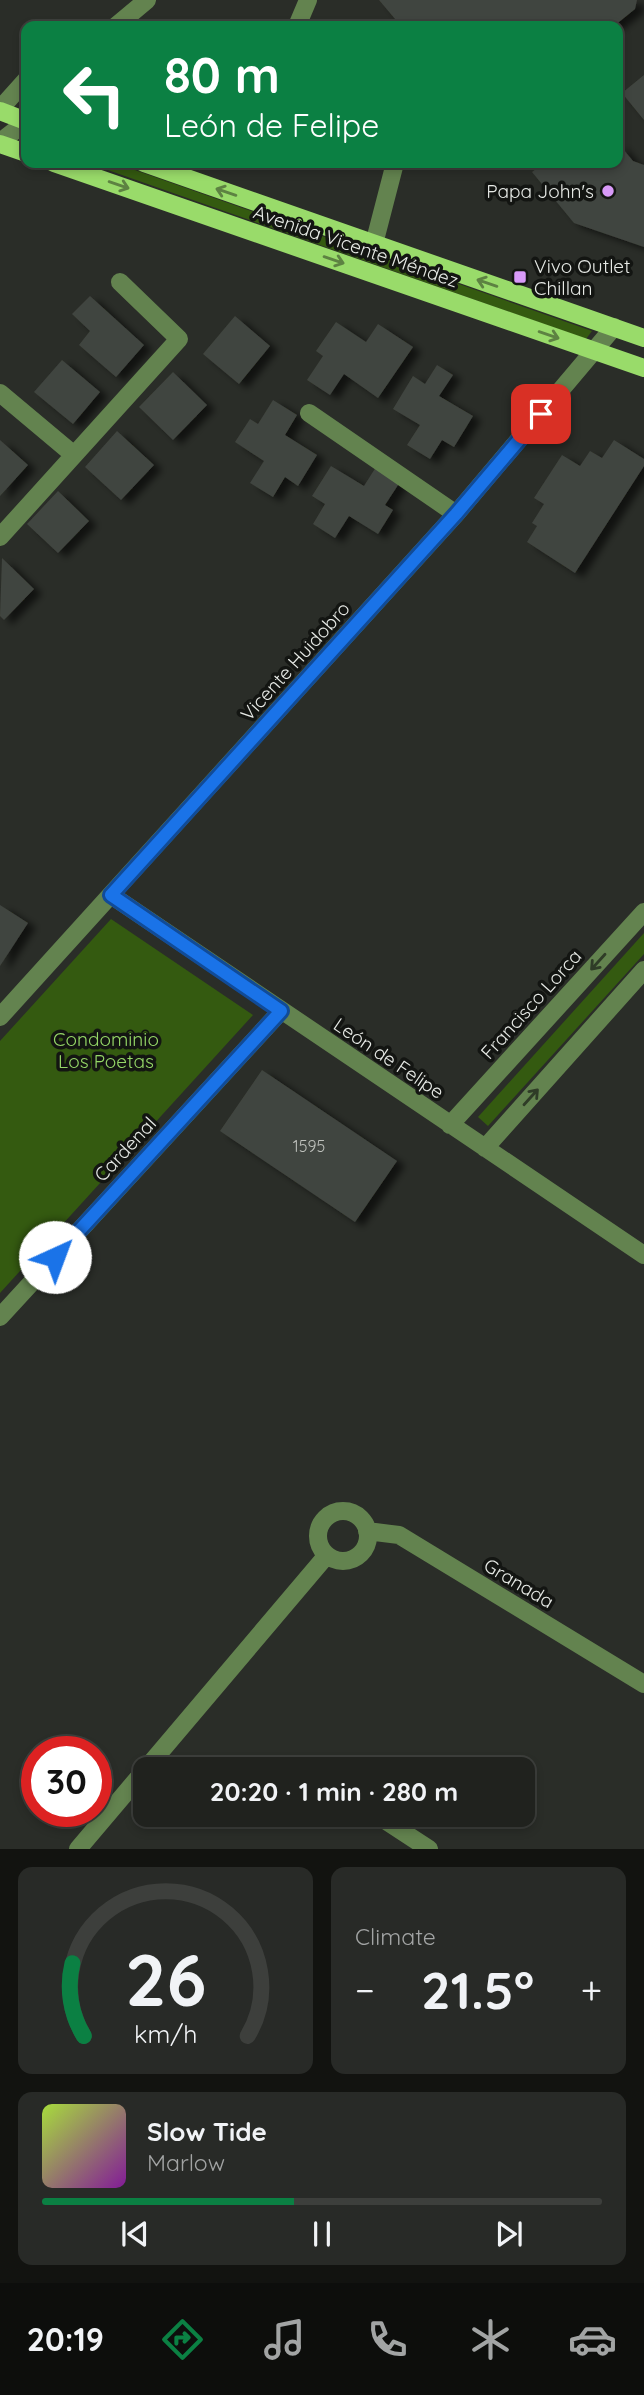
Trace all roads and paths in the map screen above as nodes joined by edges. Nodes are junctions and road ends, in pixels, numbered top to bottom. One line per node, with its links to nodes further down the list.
1 (147, 0): 3 (street)
2 (308, 0): 4 (street)
3 (122, 21)
4 (299, 21)
5 (21, 86): 6 (street)
6 (0, 110): 7 (main road)
7 (21, 119)
8 (21, 125): 9 (street)
9 (0, 143): 10 (main road)
10 (21, 151)
11 (68, 168): 18 (main road, Avenida Vicente Méndez, one-way to 18)
12 (158, 168): 14 (main road, Avenida Vicente Méndez, one-way to 12)
13 (394, 168): 14 (street)
14 (374, 244): 16 (main road, Avenida Vicente Méndez, one-way to 14)
15 (120, 282): 22 (street)
16 (614, 327): 17 (main road, Avenida Vicente Méndez); 18 (street, Vicente Huidobro)
17 (644, 338)
18 (594, 351): 19 (main road, Avenida Vicente Méndez); 23 (street, Vicente Huidobro)
19 (644, 368)
20 (0, 393): 22 (street)
21 (309, 413): 23 (street)
22 (74, 455): 24 (street)
23 (456, 514): 25 (street, Vicente Huidobro)
24 (0, 537)
25 (111, 895): 28 (street, León de Felipe); 29 (street, Vicente Huidobro)
26 (644, 912): 30 (street, Francisco Lorca, one-way to 30)
27 (644, 970): 31 (street, one-way to 27)
28 (281, 1011): 30 (street, León de Felipe); 33 (street, Cardenal)
29 (0, 1017)
30 (450, 1125): 31 (street, León de Felipe)
31 (485, 1148): 32 (street, León de Felipe)
32 (644, 1255)
33 (0, 1317)
34 (367, 1531): 35 (street); 35 (street, Granada); 36 (street, Granada)
35 (327, 1555): 38 (street)
36 (644, 1684)
37 (395, 1827): 39 (street)
38 (78, 1849)
39 (429, 1849)

